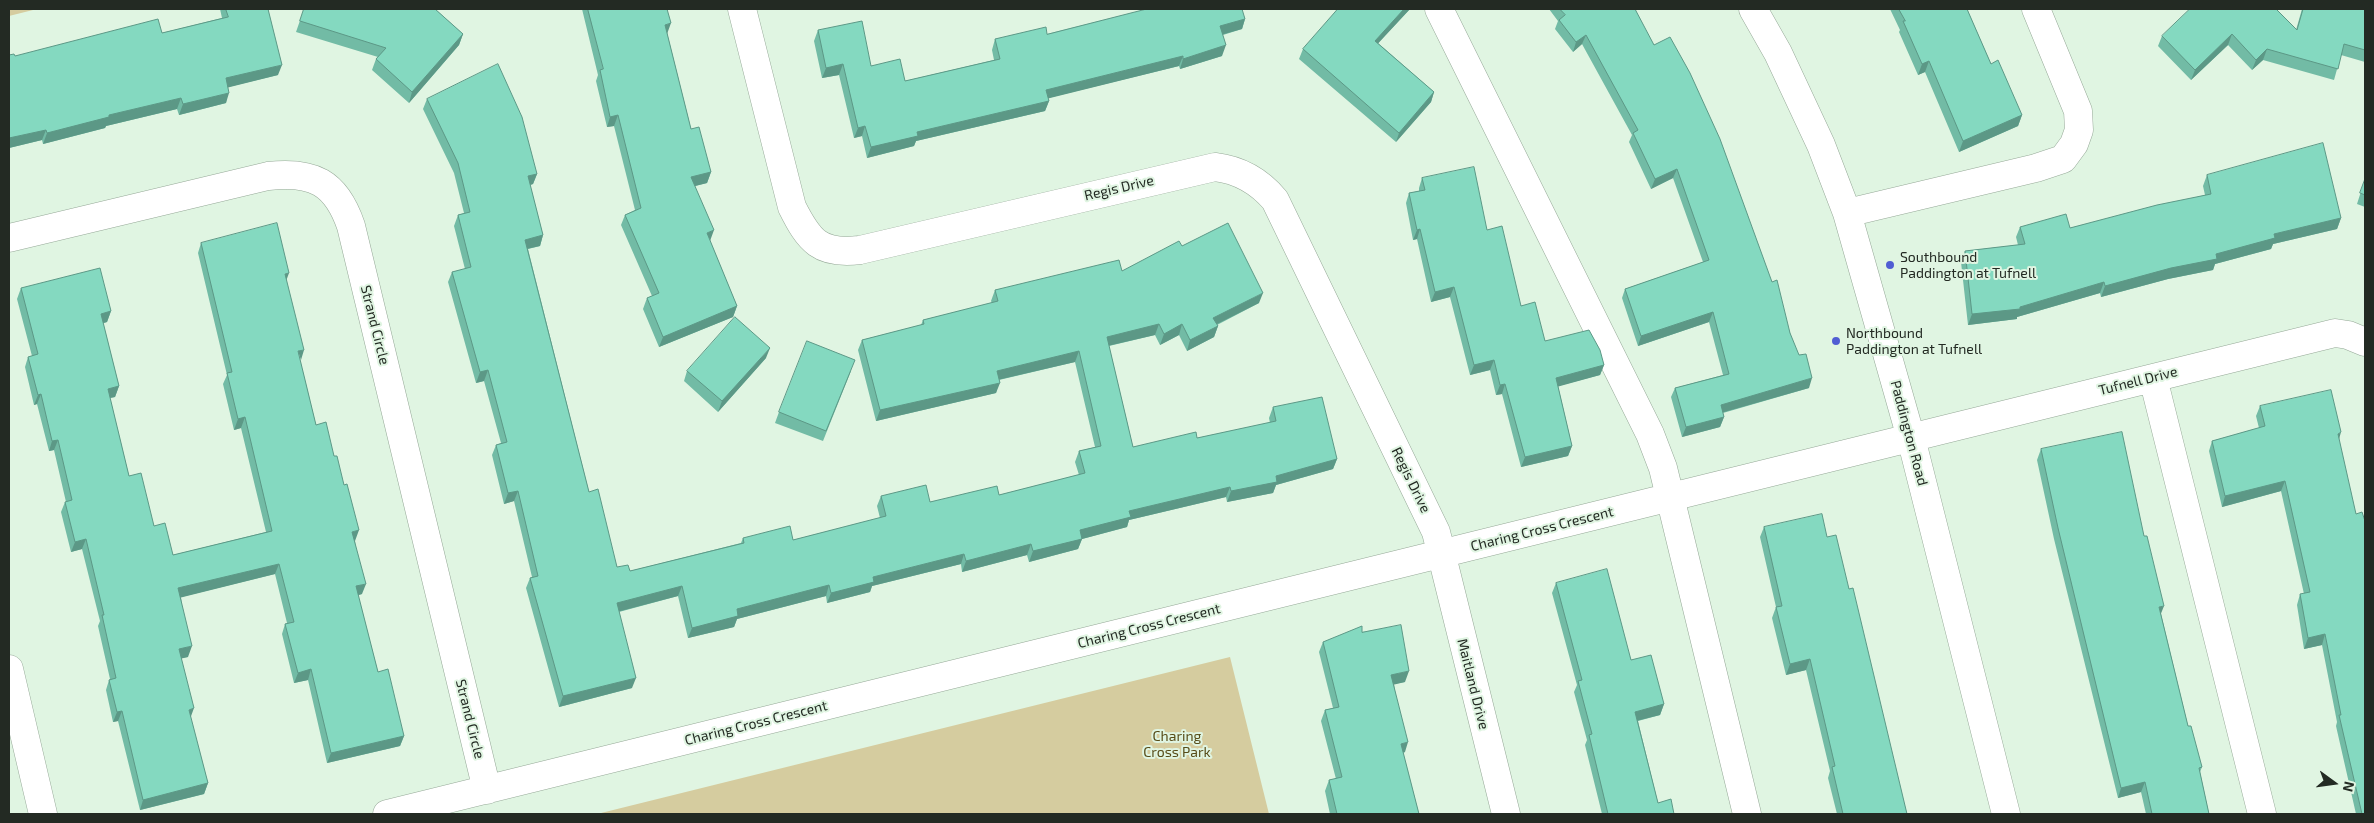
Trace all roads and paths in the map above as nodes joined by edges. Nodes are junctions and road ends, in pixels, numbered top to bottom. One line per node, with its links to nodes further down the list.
1 (742, 9): 11 (street, Regis Drive)
2 (1439, 9): 10 (street)
3 (1752, 9): 5 (street, Paddington Road)
4 (2036, 9): 5 (street)
5 (1847, 213): 9 (street, Paddington Road)
6 (9, 238): 13 (street, Strand Circle)
7 (2365, 342): 8 (street, Tufnell Drive)
8 (2153, 378): 9 (street, Tufnell Drive); 19 (street)
9 (1911, 438): 10 (street, Charing Cross Crescent); 18 (street, Paddington Road)
10 (1670, 498): 11 (street, Charing Cross Crescent); 17 (street)
11 (1441, 554): 13 (street, Charing Cross Crescent); 16 (street, Maitland Drive)
12 (9, 670): 14 (street)
13 (486, 790): 15 (street, Charing Cross Crescent)
14 (43, 814)
15 (387, 814)
16 (1506, 814)
17 (1747, 814)
18 (2006, 814)
19 (2262, 814)

